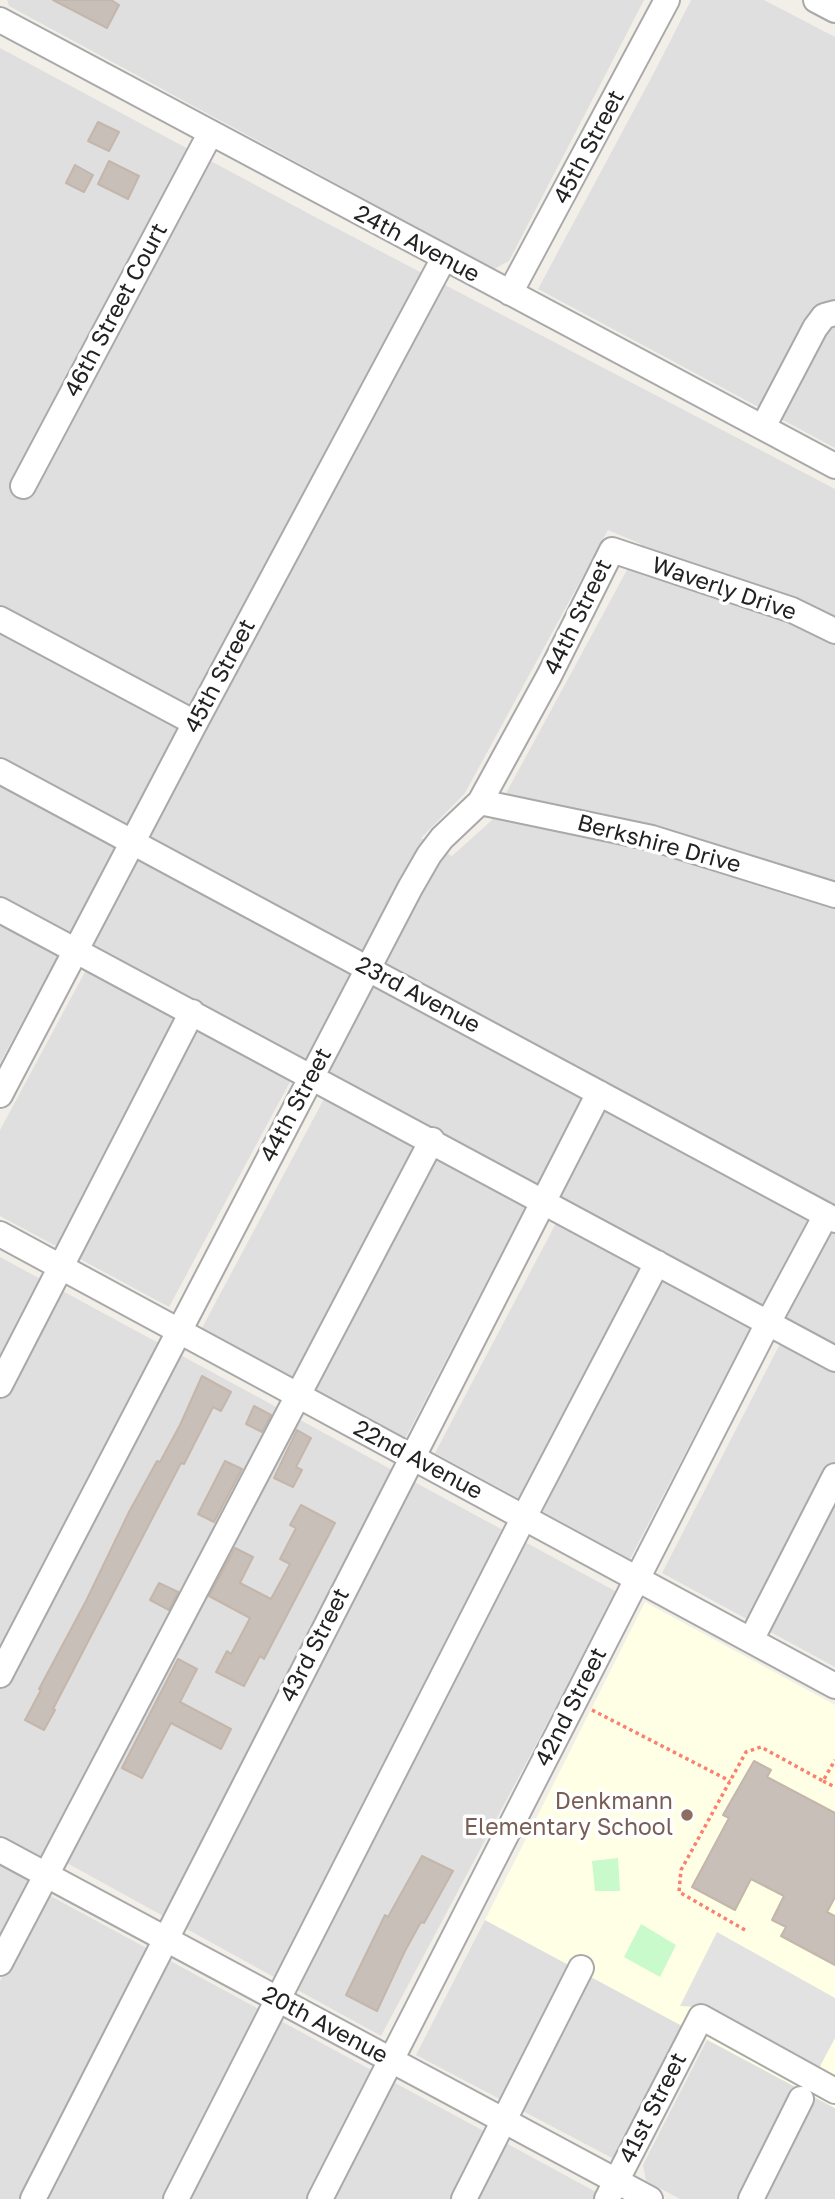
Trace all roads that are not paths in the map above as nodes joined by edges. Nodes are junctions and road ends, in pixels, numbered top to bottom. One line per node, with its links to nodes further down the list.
1 (667, 0): 7 (street, 45th Street)
2 (816, 0): 3 (street)
3 (835, 10)
4 (0, 20): 5 (street, 24th Avenue)
5 (210, 134): 6 (street, 24th Avenue); 11 (street, 46th Street Court)
6 (444, 258): 7 (street, 24th Avenue); 15 (street, 45th Street)
7 (510, 293): 9 (street, 24th Avenue)
8 (835, 313): 9 (street)
9 (763, 427): 10 (street, 24th Avenue)
10 (835, 466)
11 (23, 486)
12 (612, 550): 14 (street, Waverly Drive); 17 (street, 44th Street)
13 (0, 619): 15 (street)
14 (835, 631)
15 (195, 723): 18 (street, 45th Street)
16 (0, 771): 18 (street, 23rd Avenue)
17 (480, 803): 19 (street, Berkshire Drive); 22 (street, 44th Street)
18 (133, 842): 21 (street, 45th Street); 22 (street, 23rd Avenue)
19 (835, 895)
20 (0, 910): 21 (street)
21 (76, 951): 23 (street); 26 (street, 45th Street)
22 (369, 969): 24 (street, 44th Street); 25 (street, 23rd Avenue)
23 (192, 1012): 24 (street); 32 (street)
24 (311, 1076): 27 (street); 34 (street, 44th Street)
25 (599, 1093): 28 (street, 43rd Street); 29 (street, 23rd Avenue)
26 (0, 1095)
27 (432, 1140): 28 (street); 37 (street)
28 (543, 1200): 31 (street); 38 (street, 43rd Street)
29 (831, 1218): 33 (street, 42nd Street)
30 (0, 1234): 32 (street, 22nd Avenue)
31 (657, 1263): 33 (street); 40 (street)
32 (62, 1268): 34 (street, 22nd Avenue); 36 (street)
33 (768, 1324): 35 (street); 41 (street, 42nd Street)
34 (178, 1329): 37 (street, 22nd Avenue); 43 (street, 44th Street)
35 (835, 1359)
36 (0, 1385)
37 (297, 1394): 38 (street, 22nd Avenue); 46 (street)
38 (411, 1457): 40 (street, 22nd Avenue); 47 (street, 43rd Street)
39 (835, 1476): 42 (street)
40 (524, 1517): 41 (street, 22nd Avenue); 50 (street)
41 (637, 1579): 42 (street, 22nd Avenue); 51 (street, 42nd Street)
42 (751, 1640): 44 (street, 22nd Avenue)
43 (0, 1675)
44 (835, 1686)
45 (0, 1850): 46 (street, 20th Avenue)
46 (46, 1874): 47 (street, 20th Avenue); 48 (street)
47 (164, 1939): 50 (street, 20th Avenue); 56 (street, 43rd Street)
48 (0, 1963)
49 (581, 1968): 54 (street)
50 (277, 2000): 51 (street, 20th Avenue); 57 (street)
51 (389, 2060): 54 (street, 20th Avenue); 58 (street, 42nd Street)
52 (835, 2091): 55 (street, 41st Street)
53 (801, 2099): 61 (street)
54 (504, 2121): 55 (street, 20th Avenue); 59 (street)
55 (611, 2190): 60 (street, 20th Avenue)
56 (33, 2199)
57 (176, 2199)
58 (320, 2199)
59 (464, 2199)
60 (650, 2199)
61 (751, 2199)

